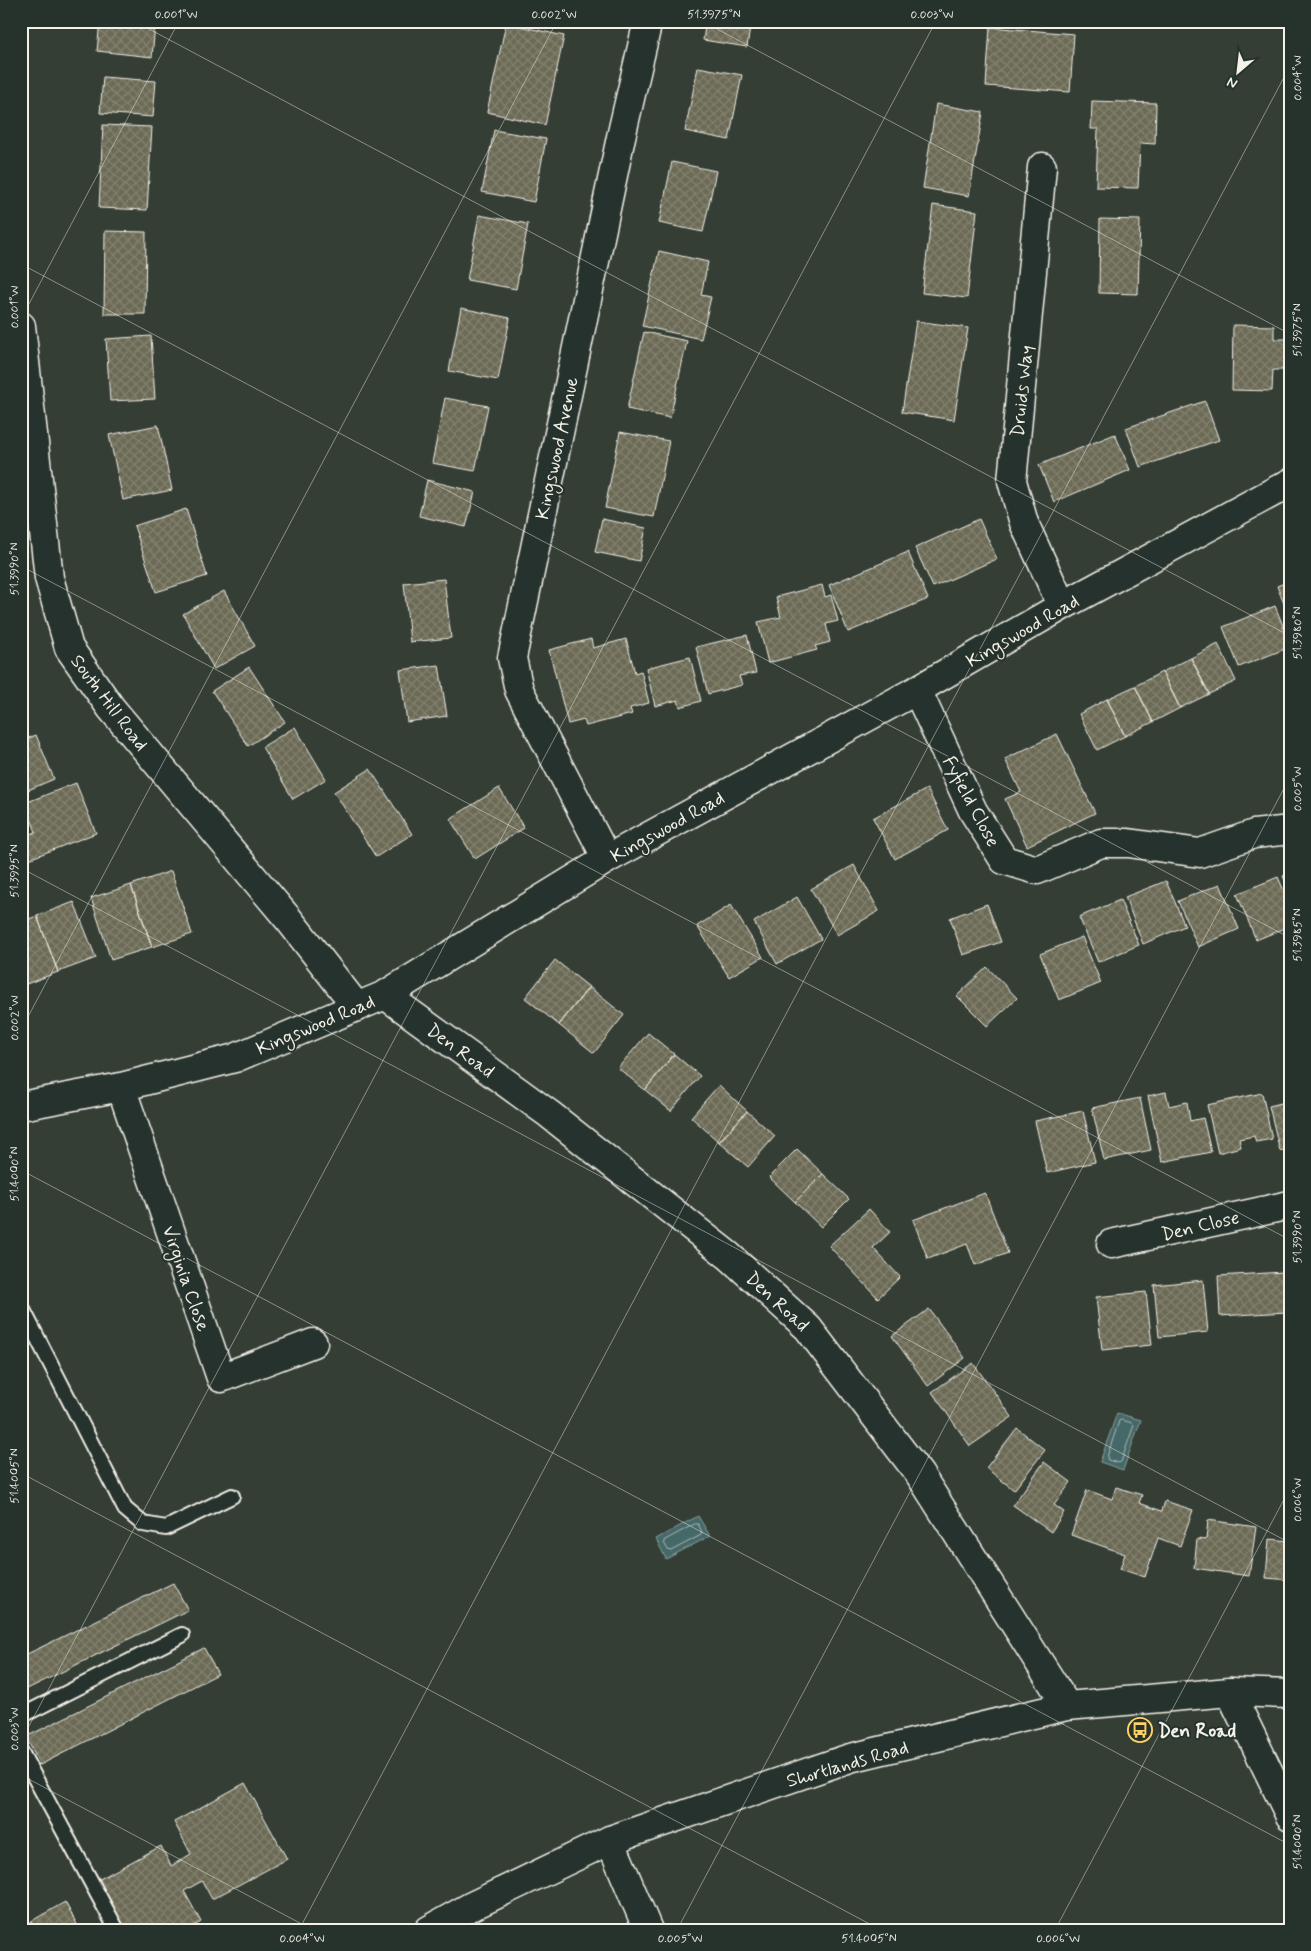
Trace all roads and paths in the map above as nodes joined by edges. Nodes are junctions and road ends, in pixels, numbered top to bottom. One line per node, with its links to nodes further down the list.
1 (648, 21): 8 (street, Kingswood Avenue)
2 (1042, 167): 5 (street, Druids Way)
3 (21, 326): 10 (street, South Hill Road)
4 (1290, 483): 5 (street, Kingswood Road)
5 (1062, 606): 6 (street, Kingswood Road)
6 (917, 690): 7 (street, Fyfield Close); 8 (street, Kingswood Road)
7 (1290, 830)
8 (607, 858): 9 (street, Kingswood Road)
9 (385, 995): 10 (street, Kingswood Road); 21 (street, Den Road)
10 (357, 1007): 11 (street, Kingswood Road)
11 (121, 1087): 12 (street, Kingswood Road); 16 (street, Virginia Close)
12 (21, 1106)
13 (1290, 1205): 14 (street, Den Close)
14 (1111, 1244)
15 (21, 1306): 17 (lane)
16 (313, 1343)
17 (232, 1496)
18 (182, 1636): 22 (lane)
19 (1230, 1692): 20 (street, Shortlands Road); 21 (street, Shortlands Road); 24 (street)
20 (1290, 1694)
21 (1066, 1706): 25 (street, Shortlands Road)
22 (21, 1716)
23 (21, 1752): 26 (lane)
24 (1290, 1816)
25 (610, 1840): 27 (street, Shortlands Road); 28 (street)
26 (117, 1930)
27 (430, 1930)
28 (648, 1930)

